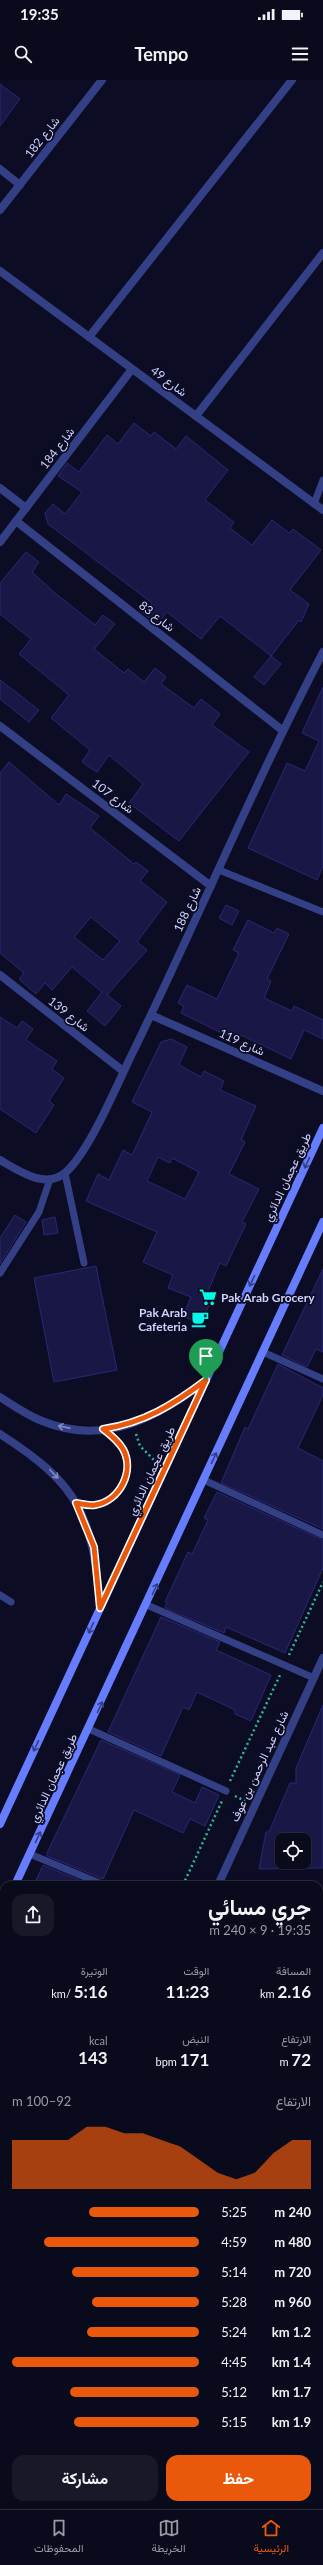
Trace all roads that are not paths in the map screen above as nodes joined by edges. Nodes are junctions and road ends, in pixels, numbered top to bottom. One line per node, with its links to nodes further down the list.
1 (102, 80): 4 (street, شارع 182)
2 (292, 80): 8 (street)
3 (0, 169): 4 (street)
4 (20, 185): 5 (street, شارع 182)
5 (0, 210)
6 (323, 253): 10 (street)
7 (0, 271): 8 (street, شارع 49)
8 (89, 337): 9 (street, شارع 49)
9 (132, 369): 10 (street, شارع 49); 14 (street, شارع 184)
10 (196, 416): 13 (street, شارع 49)
11 (323, 480): 13 (lane)
12 (0, 488): 14 (street)
13 (314, 504): 15 (street, شارع 49)
14 (26, 508): 16 (street, شارع 184)
15 (323, 510)
16 (16, 521): 17 (street, شارع 184); 20 (street, شارع 83)
17 (0, 542)
18 (323, 652): 20 (street, شارع 188)
19 (0, 726): 22 (street, شارع 107)
20 (282, 730): 21 (street, شارع 188)
21 (219, 870): 22 (street, شارع 188); 23 (lane)
22 (211, 886): 25 (street, شارع 188)
23 (323, 912)
24 (0, 975): 26 (street, شارع 139)
25 (151, 1015): 26 (street, شارع 188); 27 (street, شارع 119)
26 (123, 1071): 30 (street, شارع 188)
27 (323, 1091)
28 (323, 1128): 38 (main road, طريق عجمان الدائري, one-way to 38)
29 (0, 1160): 31 (street)
30 (65, 1173): 31 (street); 34 (lane)
31 (50, 1179): 35 (lane)
32 (323, 1222): 33 (main road, طريق عجمان الدائري)
33 (321, 1231): 36 (main road, طريق عجمان الدائري)
34 (84, 1263)
35 (0, 1273)
36 (263, 1352): 37 (lane); 42 (main road, طريق عجمان الدائري, one-way to 36)
37 (323, 1379)
38 (206, 1380): 40 (street); 48 (main road, طريق عجمان الدائري)
39 (0, 1397): 40 (street, one-way to 39)
40 (103, 1429): 43 (street)
41 (0, 1434): 43 (street, one-way to 43)
42 (204, 1480): 44 (lane); 47 (main road, طريق عجمان الدائري, one-way to 42)
43 (76, 1503): 48 (street)
44 (323, 1535)
45 (0, 1595): 46 (lane)
46 (11, 1602)
47 (147, 1605): 50 (lane); 51 (main road, طريق عجمان الدائري, one-way to 47)
48 (100, 1608): 53 (main road, طريق عجمان الدائري, one-way to 53)
49 (323, 1658): 50 (street, شارع عبد الرحمن بن عوف)
50 (314, 1678): 57 (street, شارع عبد الرحمن بن عوف)
51 (89, 1729): 52 (lane); 54 (main road, طريق عجمان الدائري, one-way to 51)
52 (226, 1791)
53 (0, 1824)
54 (30, 1854): 55 (main road, طريق عجمان الدائري); 56 (lane)
55 (18, 1881)
56 (94, 1881)
57 (220, 1881)

